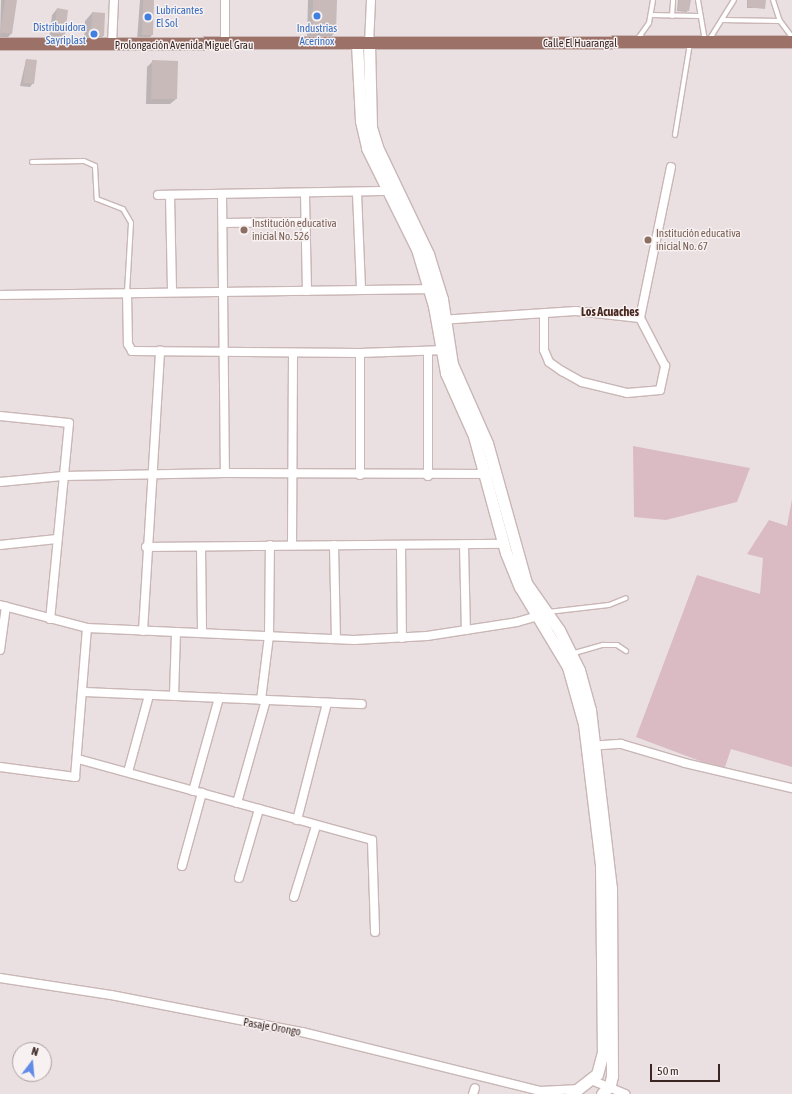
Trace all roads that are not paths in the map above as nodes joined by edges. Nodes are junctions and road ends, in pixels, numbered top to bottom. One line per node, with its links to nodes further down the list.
1 (114, 0): 21 (street)
2 (225, 0): 22 (street)
3 (370, 0): 20 (street)
4 (653, 0): 9 (lane)
5 (673, 0): 10 (lane)
6 (698, 0): 11 (lane)
7 (734, 0): 12 (lane)
8 (773, 0): 13 (lane)
9 (651, 15): 10 (lane); 17 (lane)
10 (672, 16): 11 (lane)
11 (698, 16): 16 (lane)
12 (722, 20): 13 (lane); 16 (lane)
13 (780, 21): 14 (lane)
14 (792, 37)
15 (690, 41): 16 (main road, Calle El Huarangal); 17 (main road, Calle El Huarangal); 23 (lane)
16 (707, 41): 18 (main road, Calle El Huarangal)
17 (635, 42): 20 (main road, Calle El Huarangal)
18 (792, 42)
19 (0, 44): 21 (main road, Prolongación Avenida Miguel Grau)
20 (363, 44): 22 (main road, Prolongación Avenida Miguel Grau); 26 (street)
21 (112, 45): 22 (main road, Prolongación Avenida Miguel Grau)
22 (225, 45)
23 (675, 135)
24 (32, 162): 39 (lane)
25 (671, 167): 42 (street)
26 (393, 191): 27 (street); 35 (street)
27 (357, 193): 31 (street); 34 (street)
28 (222, 194): 30 (street); 31 (street); 33 (street)
29 (158, 195): 30 (street)
30 (170, 195): 37 (street)
31 (305, 195): 32 (street)
32 (306, 222): 33 (street); 36 (street)
33 (223, 223): 38 (street)
34 (361, 289): 35 (street); 36 (street)
35 (433, 289): 43 (street)
36 (307, 291): 38 (street)
37 (172, 292): 38 (street); 39 (street)
38 (226, 292): 47 (street)
39 (127, 293): 40 (street); 45 (street)
40 (0, 295)
41 (544, 315): 42 (street); 42 (street); 43 (street)
42 (640, 318)
43 (441, 320): 44 (street)
44 (445, 350): 46 (street); 52 (street)
45 (160, 351): 47 (street); 53 (street)
46 (428, 351): 49 (street); 57 (street)
47 (225, 352): 48 (street); 51 (street)
48 (293, 352): 49 (street); 54 (street)
49 (360, 353): 55 (street)
50 (0, 416): 56 (street)
51 (225, 473): 53 (street); 54 (street)
52 (491, 473): 57 (street); 60 (street); 71 (street)
53 (151, 475): 56 (street); 67 (street)
54 (292, 475): 55 (street); 63 (street)
55 (360, 475): 57 (street)
56 (63, 476): 58 (street); 59 (street)
57 (428, 476)
58 (0, 482)
59 (57, 539): 61 (street); 72 (street)
60 (504, 544): 65 (street); 71 (street)
61 (0, 545)
62 (270, 545): 63 (street); 68 (street); 78 (street)
63 (292, 545): 64 (street)
64 (334, 545): 66 (street); 80 (street)
65 (464, 545): 66 (street); 74 (street)
66 (401, 546): 79 (street)
67 (146, 547): 68 (street); 75 (street)
68 (201, 547): 77 (street)
69 (626, 598): 71 (lane)
70 (3, 605): 72 (street); 81 (street)
71 (543, 614): 74 (street); 83 (street); 91 (street)
72 (50, 619): 73 (street)
73 (87, 628): 75 (street); 84 (street)
74 (466, 630): 79 (street)
75 (144, 631): 76 (street)
76 (176, 632): 77 (street); 86 (street)
77 (202, 633): 78 (street)
78 (269, 636): 80 (street); 88 (street)
79 (402, 638): 80 (street)
80 (336, 639)
81 (0, 650)
82 (626, 651): 83 (lane)
83 (571, 654): 91 (street)
84 (83, 692): 85 (street); 92 (street)
85 (149, 695): 86 (street); 94 (street)
86 (174, 696): 87 (street)
87 (219, 698): 88 (street); 96 (street)
88 (264, 700): 89 (street); 98 (street)
89 (327, 703): 90 (street); 100 (street)
90 (362, 704)
91 (592, 745): 95 (street); 107 (street); 108 (street)
92 (78, 759): 93 (street); 94 (street)
93 (0, 767)
94 (128, 772): 96 (street)
95 (792, 788)
96 (193, 791): 97 (street)
97 (202, 793): 98 (street); 102 (street)
98 (237, 803): 99 (street)
99 (259, 810): 100 (street); 103 (street)
100 (297, 820): 101 (street)
101 (316, 826): 104 (street); 105 (street)
102 (182, 866)
103 (240, 878)
104 (294, 896)
105 (375, 932)
106 (0, 978): 110 (street, Pasaje Orongo)
107 (591, 1080): 108 (street); 109 (street)
108 (610, 1085): 112 (street); 113 (street)
109 (576, 1090): 110 (street, Pasaje Orongo); 111 (street)
110 (543, 1093)
111 (591, 1094)
112 (602, 1094)
113 (624, 1094)

